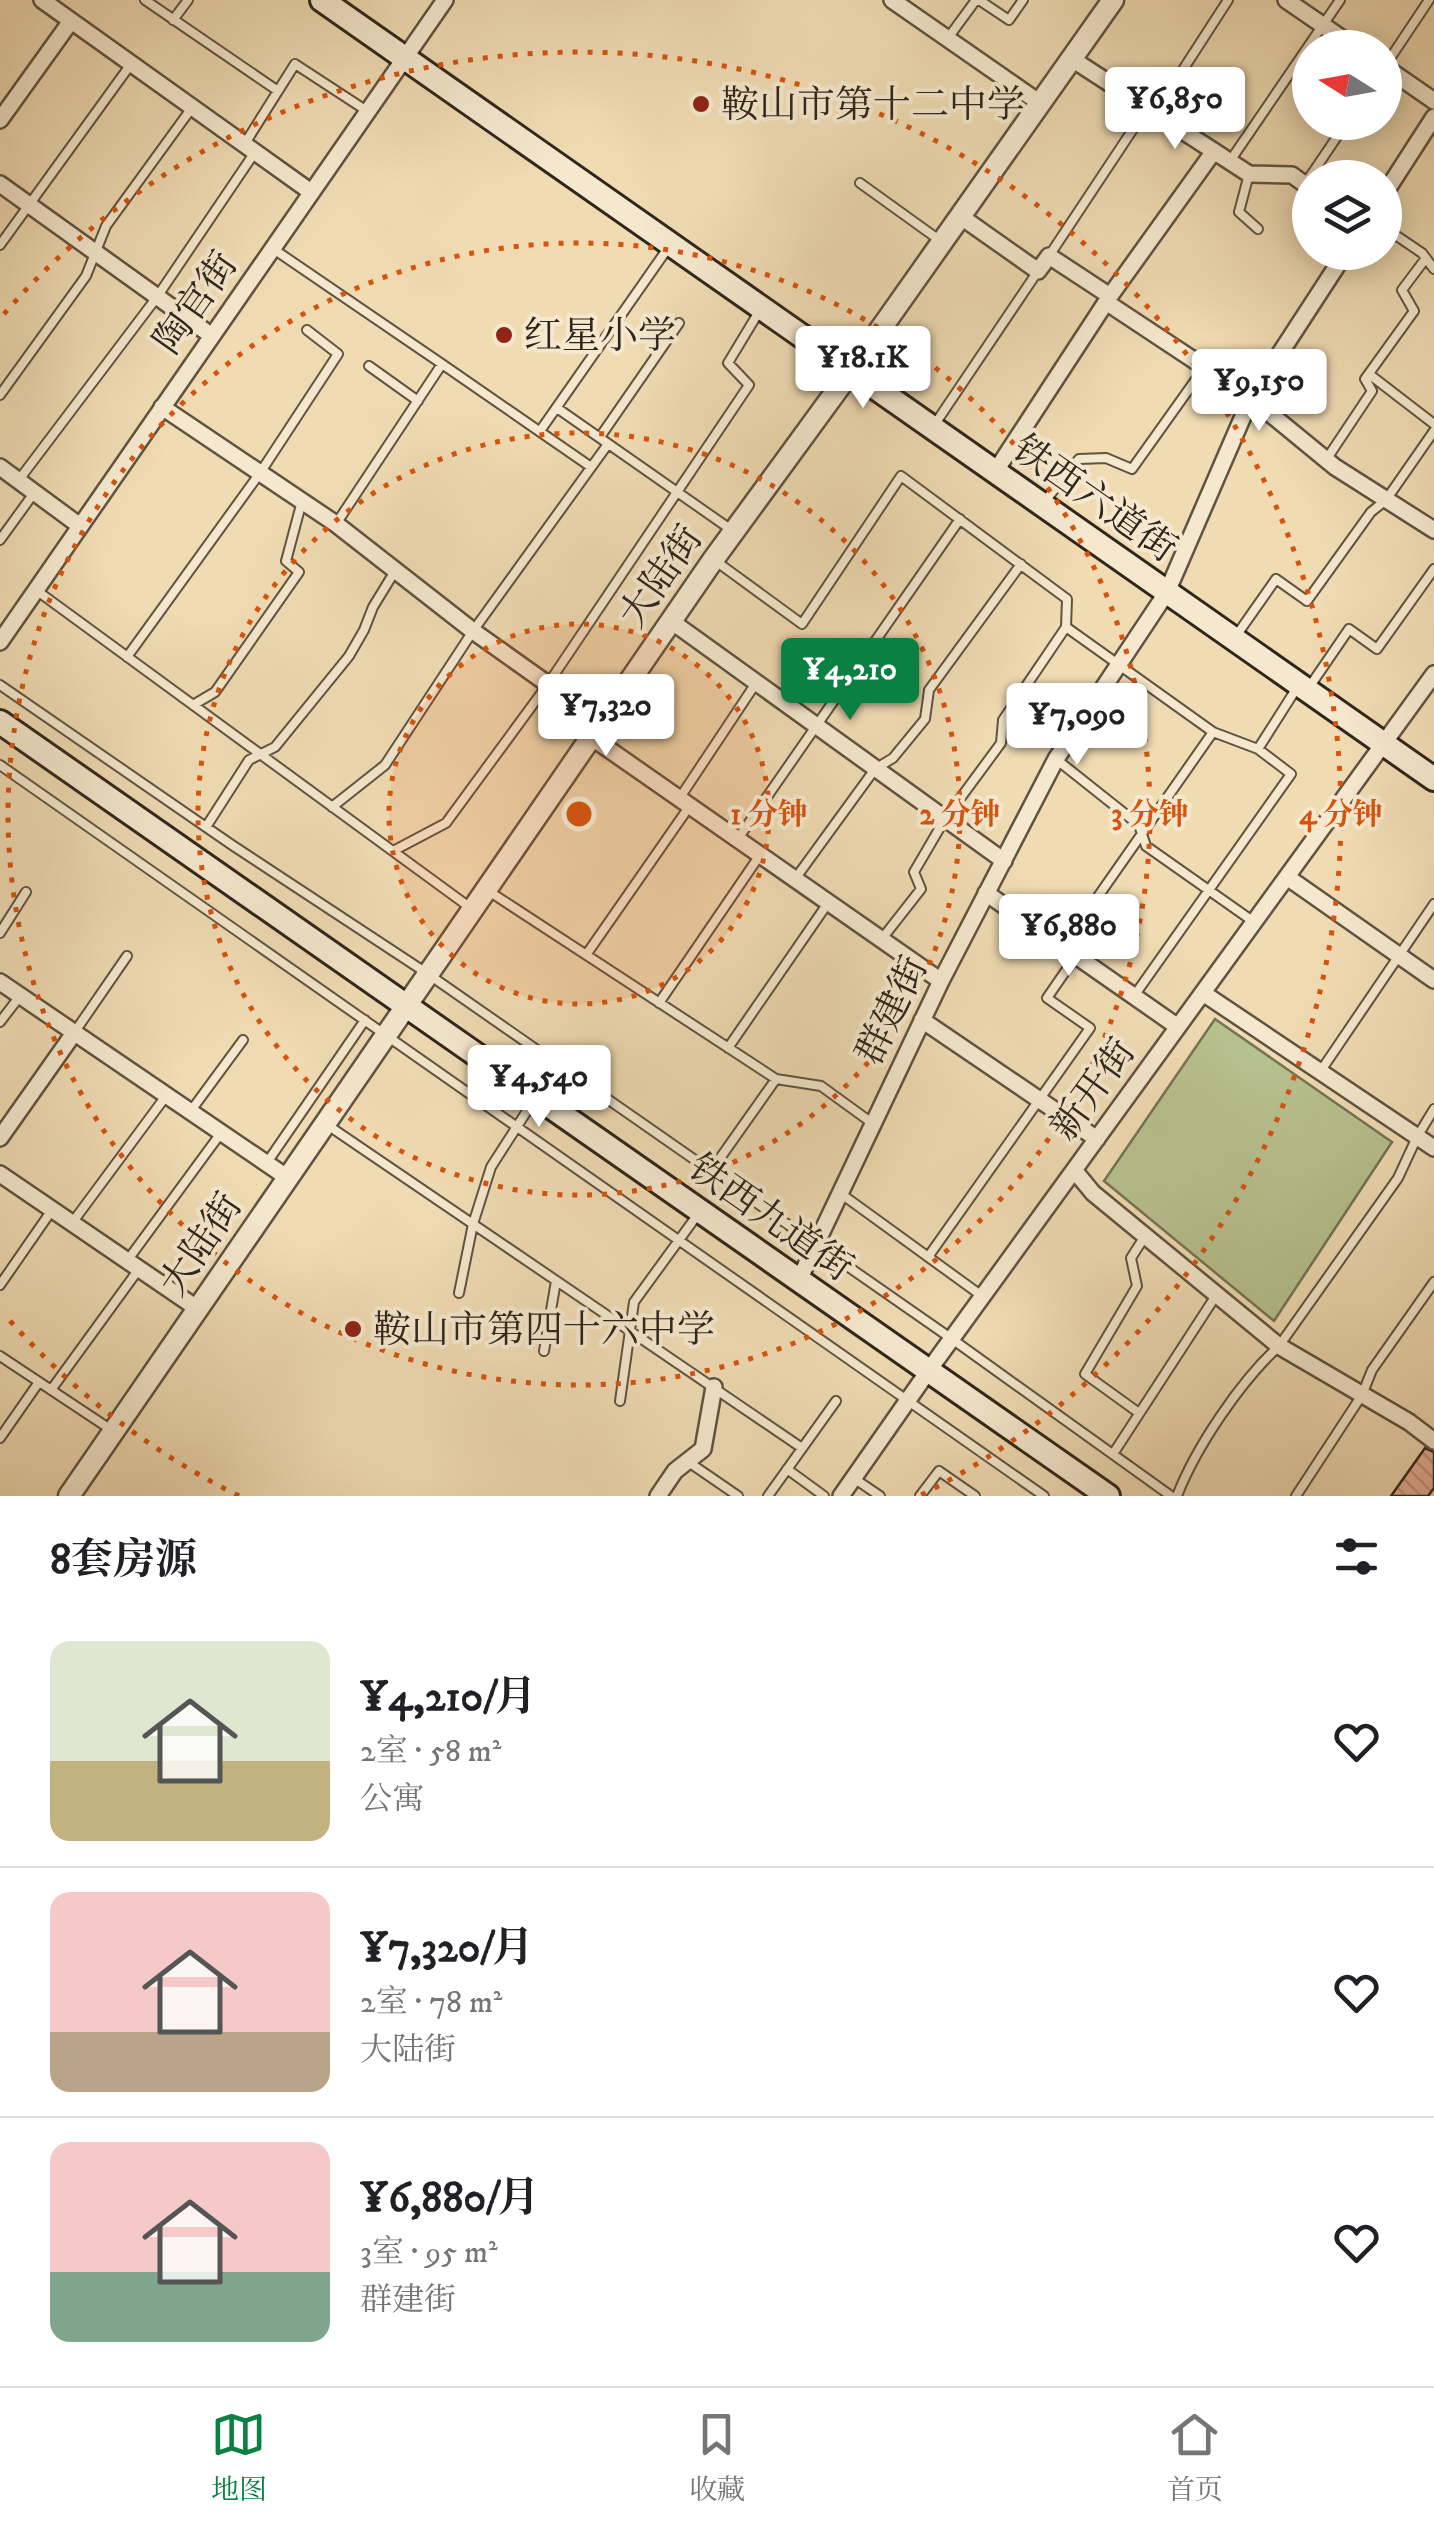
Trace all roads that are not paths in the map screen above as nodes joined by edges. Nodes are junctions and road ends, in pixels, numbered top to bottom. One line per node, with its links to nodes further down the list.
1 (42, 0): 15 (street)
2 (145, 0): 14 (lane)
3 (188, 0): 14 (lane)
4 (322, 0): 20 (main road, 铁西六道街)
5 (444, 0): 20 (street, 陶官街)
6 (892, 0): 18 (street)
7 (978, 0): 8 (lane); 18 (lane)
8 (1023, 0)
9 (1113, 0): 21 (street, 大陆街)
10 (1228, 0): 28 (lane)
11 (1286, 0): 16 (street)
12 (1340, 0): 16 (lane)
13 (1429, 0): 19 (lane)
14 (173, 20): 24 (lane)
15 (71, 21): 22 (street); 31 (street)
16 (1323, 25): 17 (street); 34 (lane)
17 (1330, 30)
18 (948, 38): 26 (street)
19 (1402, 40)
20 (404, 57): 29 (street, 陶官街); 46 (main road, 铁西六道街)
21 (1072, 59): 26 (street, 大陆街); 28 (street)
22 (131, 64): 27 (street); 41 (lane)
23 (1402, 78): 25 (street)
24 (278, 91): 29 (lane); 32 (lane)
25 (1434, 101)
26 (1040, 103): 42 (street, 大陆街)
27 (192, 107): 32 (street); 49 (lane)
28 (1151, 110): 33 (street); 50 (lane)
29 (366, 112): 40 (street, 陶官街)
30 (1434, 117): 35 (street)
31 (0, 120)
32 (250, 148): 40 (street); 55 (lane)
33 (1214, 150): 34 (street); 56 (street)
34 (1230, 161): 36 (street)
35 (1402, 166)
36 (1249, 174): 37 (street); 43 (lane)
37 (1292, 175)
38 (860, 182): 45 (lane)
39 (0, 184): 41 (street)
40 (311, 192): 48 (street, 陶官街)
41 (28, 204): 47 (lane); 49 (street)
42 (960, 216): 45 (street, 大陆街); 54 (street)
43 (1258, 229)
44 (1402, 239): 51 (lane)
45 (942, 242): 64 (street, 大陆街)
46 (671, 244): 57 (main road, 铁西六道街); 70 (lane)
47 (0, 245)
48 (272, 248): 60 (street, 陶官街); 61 (lane)
49 (96, 252): 55 (street); 66 (lane)
50 (1049, 256): 54 (street); 56 (street)
51 (1426, 258): 52 (lane); 65 (lane)
52 (1434, 268)
53 (1334, 270): 67 (street, 群建街)
54 (1038, 271): 71 (lane)
55 (157, 297): 60 (street); 81 (lane)
56 (1108, 299): 63 (street); 79 (street)
57 (761, 308): 64 (main road, 铁西六道街); 82 (lane)
58 (678, 322): 74 (lane)
59 (307, 330): 80 (lane)
60 (212, 336): 69 (street, 陶官街)
61 (442, 364): 68 (lane); 73 (lane)
62 (369, 366): 68 (lane)
63 (1204, 368): 67 (street); 86 (lane)
64 (851, 371): 71 (main road, 铁西六道街); 91 (street, 大陆街)
65 (1369, 374): 72 (lane); 76 (lane)
66 (0, 395)
67 (1251, 398): 76 (street); 98 (street, 群建街)
68 (418, 401): 88 (lane)
69 (162, 407): 80 (street); 89 (street, 陶官街)
70 (557, 408): 73 (lane); 74 (lane)
71 (932, 428): 79 (main road, 铁西六道街)
72 (1434, 428): 84 (lane)
73 (540, 432): 77 (lane)
74 (600, 437): 75 (lane)
75 (608, 444): 77 (lane); 82 (lane)
76 (1326, 460): 84 (street)
77 (591, 466): 101 (lane)
78 (0, 468): 81 (street)
79 (995, 472): 86 (main road, 铁西六道街)
80 (260, 473): 85 (street); 104 (lane)
81 (18, 480): 83 (street)
82 (676, 492): 91 (lane); 108 (lane)
83 (34, 493): 89 (street); 92 (lane)
84 (1386, 500): 90 (street); 102 (lane)
85 (302, 501): 88 (street); 111 (lane)
86 (1042, 505): 98 (main road, 铁西六道街)
87 (960, 519): 93 (lane); 94 (lane); 113 (lane)
88 (336, 524): 96 (street)
89 (80, 526): 97 (street, 陶官街)
90 (1434, 530)
91 (734, 532): 93 (street, 大陆街)
92 (0, 540)
93 (713, 560): 99 (street, 大陆街)
94 (1021, 564): 100 (lane); 121 (lane)
95 (1434, 569): 110 (lane)
96 (395, 572): 101 (street); 118 (lane)
97 (36, 590): 103 (street, 陶官街); 104 (lane)
98 (1167, 592): 102 (main road, 铁西六道街); 105 (street, 群建街)
99 (670, 621): 107 (street); 114 (street, 大陆街)
100 (1066, 628): 105 (lane); 125 (lane)
101 (474, 632): 108 (street); 124 (lane)
102 (1234, 639): 110 (main road, 铁西六道街)
103 (0, 642)
104 (128, 657): 111 (lane)
105 (1118, 666): 115 (lane); 119 (street, 群建街)
106 (1434, 674): 116 (street, 新开街)
107 (756, 683): 113 (street); 123 (lane)
108 (548, 684): 114 (street); 129 (lane)
109 (0, 685): 126 (lane)
110 (1303, 687): 116 (main road, 铁西六道街); 117 (lane)
111 (193, 706): 118 (lane)
112 (0, 722): 157 (main road, 铁西九道街)
113 (815, 725): 121 (street); 128 (lane)
114 (596, 730): 123 (street); 134 (street, 大陆街)
115 (1213, 732): 117 (lane); 127 (lane)
116 (1384, 744): 122 (main road, 铁西六道街); 132 (street, 新开街)
117 (1258, 749): 135 (lane)
118 (260, 755): 124 (lane); 126 (lane)
119 (1056, 759): 127 (lane); 131 (street, 群建街)
120 (0, 765): 158 (lane)
121 (876, 769): 125 (street); 133 (lane)
122 (1434, 779)
123 (685, 803): 128 (street); 147 (lane)
124 (332, 807): 129 (lane)
125 (946, 819): 131 (street); 144 (lane)
126 (206, 826): 149 (lane)
127 (1142, 833): 135 (lane); 141 (lane)
128 (738, 840): 130 (street)
129 (393, 851): 140 (lane)
130 (760, 855): 133 (street); 156 (lane)
131 (1004, 860): 137 (street, 群建街)
132 (1287, 877): 142 (street, 新开街); 145 (street)
133 (795, 880): 138 (street)
134 (486, 890): 140 (street, 大陆街); 147 (lane)
135 (1208, 890): 142 (lane); 155 (lane)
136 (26, 892): 143 (lane)
137 (986, 893): 148 (street); 151 (street, 群建街)
138 (828, 903): 144 (street); 165 (lane)
139 (1434, 904): 145 (lane)
140 (473, 909): 149 (street, 大陆街)
141 (1083, 918)
142 (1254, 922): 153 (street, 新开街)
143 (0, 933)
144 (881, 940): 151 (street)
145 (1398, 955): 150 (street); 166 (lane)
146 (126, 956): 162 (lane)
147 (586, 956): 156 (lane)
148 (1076, 956): 155 (street); 170 (lane)
149 (428, 974): 157 (street, 大陆街); 183 (lane)
150 (1434, 980)
151 (940, 981): 159 (street, 群建街)
152 (0, 982): 154 (street)
153 (1203, 993): 161 (street, 新开街); 166 (street)
154 (20, 996): 160 (lane); 162 (street)
155 (1134, 996): 161 (street)
156 (659, 1003): 165 (lane)
157 (407, 1005): 163 (street, 大陆街); 169 (main road, 铁西九道街)
158 (365, 1020): 163 (lane); 181 (lane)
159 (922, 1020): 170 (street); 174 (street, 群建街)
160 (0, 1022)
161 (1178, 1027): 179 (street, 新开街)
162 (74, 1033): 168 (street); 178 (street)
163 (386, 1035): 173 (street, 大陆街); 175 (lane)
164 (243, 1040): 172 (lane)
165 (728, 1048): 167 (lane)
166 (1320, 1072): 177 (street)
167 (776, 1079): 174 (lane); 183 (lane)
168 (166, 1096): 172 (street); 189 (lane)
169 (537, 1096): 175 (lane); 188 (main road, 铁西九道街)
170 (1038, 1099): 179 (street); 194 (lane)
171 (1434, 1109): 177 (lane)
172 (190, 1112): 176 (street)
173 (325, 1124): 185 (street, 大陆街); 190 (lane)
174 (873, 1124): 186 (street, 群建街)
175 (516, 1127): 190 (lane); 192 (lane)
176 (220, 1132): 181 (street); 195 (lane)
177 (1417, 1137): 180 (street); 206 (lane)
178 (0, 1138)
179 (1097, 1139): 182 (street, 新开街)
180 (1434, 1148)
181 (266, 1164): 185 (street)
182 (1074, 1170): 191 (street); 202 (street, 新开街)
183 (710, 1171): 193 (lane)
184 (0, 1174): 187 (street)
185 (288, 1178): 203 (street, 大陆街)
186 (840, 1194): 193 (street, 群建街); 194 (lane)
187 (52, 1210): 189 (street); 199 (lane)
188 (700, 1210): 192 (lane); 197 (main road, 铁西九道街)
189 (72, 1224): 195 (street)
190 (474, 1224): 196 (lane); 200 (lane)
191 (1146, 1236): 201 (street); 217 (lane)
192 (678, 1240): 204 (lane); 214 (lane)
193 (816, 1244): 197 (street, 群建街); 205 (lane)
194 (928, 1257): 202 (lane)
195 (133, 1265): 203 (street); 212 (lane)
196 (556, 1280): 204 (lane); 207 (lane)
197 (799, 1280): 209 (main road, 铁西九道街)
198 (1434, 1282): 213 (lane)
199 (0, 1285)
200 (459, 1293)
201 (1216, 1294): 206 (street); 217 (lane)
202 (982, 1296): 205 (street, 新开街)
203 (198, 1309): 218 (street, 大陆街)
204 (629, 1330): 211 (lane); 215 (lane)
205 (952, 1339): 209 (street, 新开街); 222 (lane)
206 (1279, 1346): 213 (street); 237 (lane)
207 (544, 1351)
208 (0, 1356): 210 (lane)
209 (929, 1370): 214 (street, 新开街); 236 (main road, 铁西九道街)
210 (39, 1382): 212 (lane); 219 (lane)
211 (714, 1387): 221 (lane); 223 (street)
212 (51, 1390): 218 (lane)
213 (1362, 1395): 220 (street); 238 (lane)
214 (908, 1400): 225 (street, 新开街); 235 (lane)
215 (620, 1401)
216 (836, 1401): 221 (lane)
217 (1139, 1413): 222 (lane)
218 (114, 1432): 226 (street, 大陆街)
219 (0, 1438)
220 (1434, 1441)
221 (802, 1448): 224 (lane)
222 (1113, 1454): 237 (lane)
223 (688, 1462): 227 (street); 228 (lane)
224 (788, 1469): 229 (lane); 230 (lane)
225 (853, 1478): 231 (street, 新开街); 232 (lane)
226 (69, 1496)
227 (658, 1496)
228 (738, 1496)
229 (768, 1496)
230 (824, 1496)
231 (841, 1496)
232 (880, 1496)
233 (920, 1496): 234 (lane)
234 (975, 1496)
235 (1044, 1496)
236 (1108, 1496)
237 (1174, 1496)
238 (1296, 1496)

